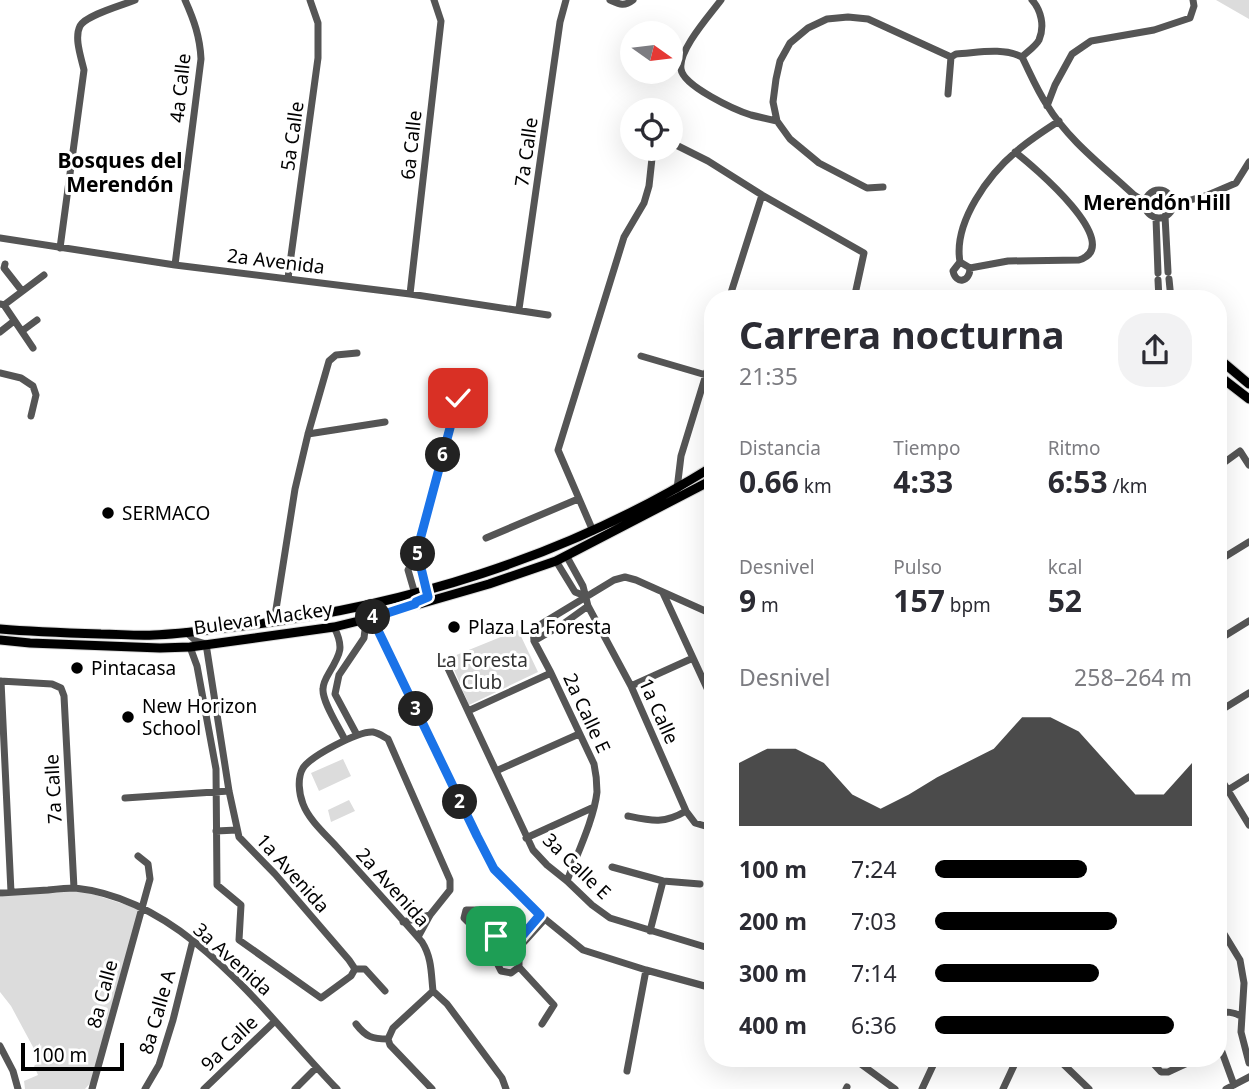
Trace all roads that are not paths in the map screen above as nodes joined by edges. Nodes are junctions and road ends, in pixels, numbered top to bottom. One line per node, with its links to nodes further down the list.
1 (135, 0): 28 (street)
2 (185, 0): 31 (street, 4a Calle)
3 (310, 0): 34 (street, 5a Calle)
4 (434, 0): 40 (street, 6a Calle)
5 (566, 0): 42 (street, 7a Calle)
6 (610, 0): 7 (street)
7 (632, 0)
8 (721, 0): 15 (street)
9 (1032, 0): 12 (street)
10 (1193, 0): 14 (street)
11 (951, 57): 12 (street); 13 (street); 15 (street)
12 (1021, 57): 14 (street)
13 (948, 94)
14 (1047, 106): 16 (street)
15 (777, 121): 21 (street)
16 (1059, 121): 18 (street); 23 (street)
17 (683, 148): 22 (street)
18 (1015, 152): 29 (street); 32 (street)
19 (652, 161): 67 (street)
20 (1249, 162): 24 (street)
21 (883, 187)
22 (762, 195): 35 (street); 36 (street)
23 (1145, 202): 24 (street); 26 (street)
24 (1173, 205): 25 (street)
25 (1165, 216): 26 (street); 38 (street)
26 (1156, 218): 37 (street)
27 (0, 238): 28 (street, 2a Avenida)
28 (60, 248): 31 (street, 2a Avenida)
29 (960, 262): 32 (street); 32 (street)
30 (5, 264): 39 (street)
31 (175, 265): 34 (street, 2a Avenida)
32 (970, 268)
33 (44, 275): 39 (street)
34 (288, 278): 40 (street, 2a Avenida)
35 (732, 290)
36 (856, 290)
37 (1159, 290)
38 (1170, 290)
39 (22, 291): 41 (street)
40 (410, 294): 42 (street, 2a Avenida)
41 (2, 305): 45 (street)
42 (519, 309): 43 (street, 2a Avenida)
43 (548, 315)
44 (37, 320): 46 (street)
45 (15, 321): 46 (street); 47 (street)
46 (22, 331): 48 (street)
47 (0, 332)
48 (33, 348)
49 (357, 353): 61 (street)
50 (641, 356): 53 (street)
51 (1227, 366): 56 (main road)
52 (0, 373): 59 (street)
53 (704, 374)
54 (704, 381): 66 (street)
55 (1227, 382): 58 (main road)
56 (1249, 384)
57 (458, 398): 71 (street)
58 (1249, 399)
59 (31, 416)
60 (385, 422): 61 (street)
61 (307, 434): 84 (street)
62 (1227, 460): 63 (street)
63 (1249, 465)
64 (704, 472): 66 (main road, Bulevar Mackey)
65 (704, 484): 73 (main road, Bulevar Mackey)
66 (677, 489): 68 (main road, Bulevar Mackey)
67 (579, 499): 68 (street); 69 (street)
68 (593, 531): 75 (main road, Bulevar Mackey)
69 (486, 538)
70 (1249, 542): 72 (street)
71 (417, 551): 75 (street); 77 (street)
72 (1227, 555)
73 (567, 556): 74 (main road, Bulevar Mackey); 78 (street, 1a Calle)
74 (556, 561): 78 (street, 1a Calle); 79 (main road, Bulevar Mackey)
75 (427, 591): 77 (main road, Bulevar Mackey); 79 (main road)
76 (663, 592): 78 (street); 81 (street); 93 (street)
77 (415, 594): 84 (main road, Bulevar Mackey)
78 (585, 596): 80 (street, 1a Calle); 90 (street)
79 (415, 604): 82 (main road, Bulevar Mackey)
80 (588, 606): 90 (street); 98 (street, 1a Calle)
81 (704, 610)
82 (367, 619): 85 (main road, Bulevar Mackey); 105 (street); 134 (street)
83 (1249, 621): 88 (street)
84 (274, 622): 87 (main road, Bulevar Mackey)
85 (334, 627): 91 (main road, Bulevar Mackey); 106 (street)
86 (0, 629): 87 (main road, Bulevar Mackey)
87 (186, 631): 91 (street)
88 (1227, 634)
89 (0, 640): 92 (main road, Bulevar Mackey)
90 (534, 641): 95 (street, 2a Calle E)
91 (206, 644): 92 (main road, Bulevar Mackey); 103 (street, 1a Avenida)
92 (190, 647): 102 (street)
93 (693, 658): 97 (street); 98 (street)
94 (446, 662): 101 (street, 3a Calle E)
95 (551, 673): 101 (street); 104 (street, 2a Calle E)
96 (1, 681): 128 (street, 7a Calle); 129 (street)
97 (704, 682)
98 (631, 686): 116 (street, 1a Calle)
99 (1249, 693): 100 (street)
100 (1227, 706)
101 (468, 711): 109 (street, 3a Calle E)
102 (205, 715): 103 (street); 108 (street)
103 (219, 731): 107 (street, 1a Avenida)
104 (579, 734): 109 (street); 115 (street, 2a Calle E)
105 (357, 735): 106 (street); 132 (street)
106 (345, 740): 135 (street, 2a Avenida)
107 (225, 763): 108 (street); 113 (street, 1a Avenida)
108 (215, 765): 112 (street)
109 (496, 771): 122 (street, 3a Calle E)
110 (1249, 777): 111 (street)
111 (1228, 790): 119 (street)
112 (215, 792): 113 (street); 114 (street); 121 (street)
113 (229, 792): 120 (street, 1a Avenida)
114 (125, 798)
115 (594, 807): 122 (street); 125 (street, 2a Calle E)
116 (686, 811): 117 (street); 118 (street)
117 (628, 816)
118 (704, 825)
119 (1249, 825)
120 (237, 830): 121 (street); 143 (street, 1a Avenida)
121 (216, 831): 143 (street)
122 (526, 838): 125 (street, 3a Calle E)
123 (138, 856): 131 (street, 8a Calle)
124 (612, 867): 126 (street)
125 (567, 880): 136 (street, 3a Calle E)
126 (663, 881): 127 (street); 136 (street)
127 (700, 884)
128 (74, 888): 129 (street, 3a Avenida); 131 (street, 3a Avenida)
129 (11, 892): 130 (street, 3a Avenida)
130 (0, 893)
131 (142, 907): 139 (street, 3a Avenida); 169 (street, 8a Calle)
132 (430, 915): 135 (street); 137 (street)
133 (480, 915): 141 (street)
134 (542, 917): 141 (street); 144 (street)
135 (403, 922): 137 (street, 2a Avenida)
136 (650, 931): 140 (street, 3a Calle E)
137 (418, 937): 147 (street, 2a Avenida)
138 (1227, 939): 149 (street)
139 (193, 940): 150 (street, 3a Avenida); 172 (street, 8a Calle A)
140 (704, 947)
141 (513, 951): 142 (street); 142 (street)
142 (519, 967): 152 (street)
143 (355, 969): 146 (street, 1a Avenida)
144 (646, 970): 145 (street); 166 (street)
145 (704, 986)
146 (385, 991)
147 (433, 991): 155 (street); 170 (street)
148 (1227, 1012): 149 (street)
149 (1241, 1016): 154 (street)
150 (275, 1021): 165 (street, 3a Avenida); 173 (street, 9a Calle)
151 (356, 1024): 155 (street)
152 (542, 1024)
153 (1249, 1028): 154 (street)
154 (1241, 1032): 157 (street)
155 (388, 1039): 176 (street)
156 (0, 1046): 171 (street)
157 (1249, 1063)
158 (1227, 1066): 168 (street)
159 (865, 1067): 177 (street)
160 (932, 1067): 178 (street)
161 (1013, 1067): 179 (street)
162 (1066, 1067): 180 (street)
163 (1156, 1067): 164 (street)
164 (1179, 1067)
165 (316, 1068): 174 (street); 175 (street, 3a Avenida)
166 (627, 1071)
167 (1249, 1077): 168 (street)
168 (1234, 1085): 181 (street)
169 (94, 1088)
170 (506, 1088)
171 (18, 1089)
172 (145, 1089)
173 (204, 1089)
174 (295, 1089)
175 (337, 1089)
176 (432, 1089)
177 (895, 1089)
178 (922, 1089)
179 (1003, 1089)
180 (1089, 1089)
181 (1226, 1089)

